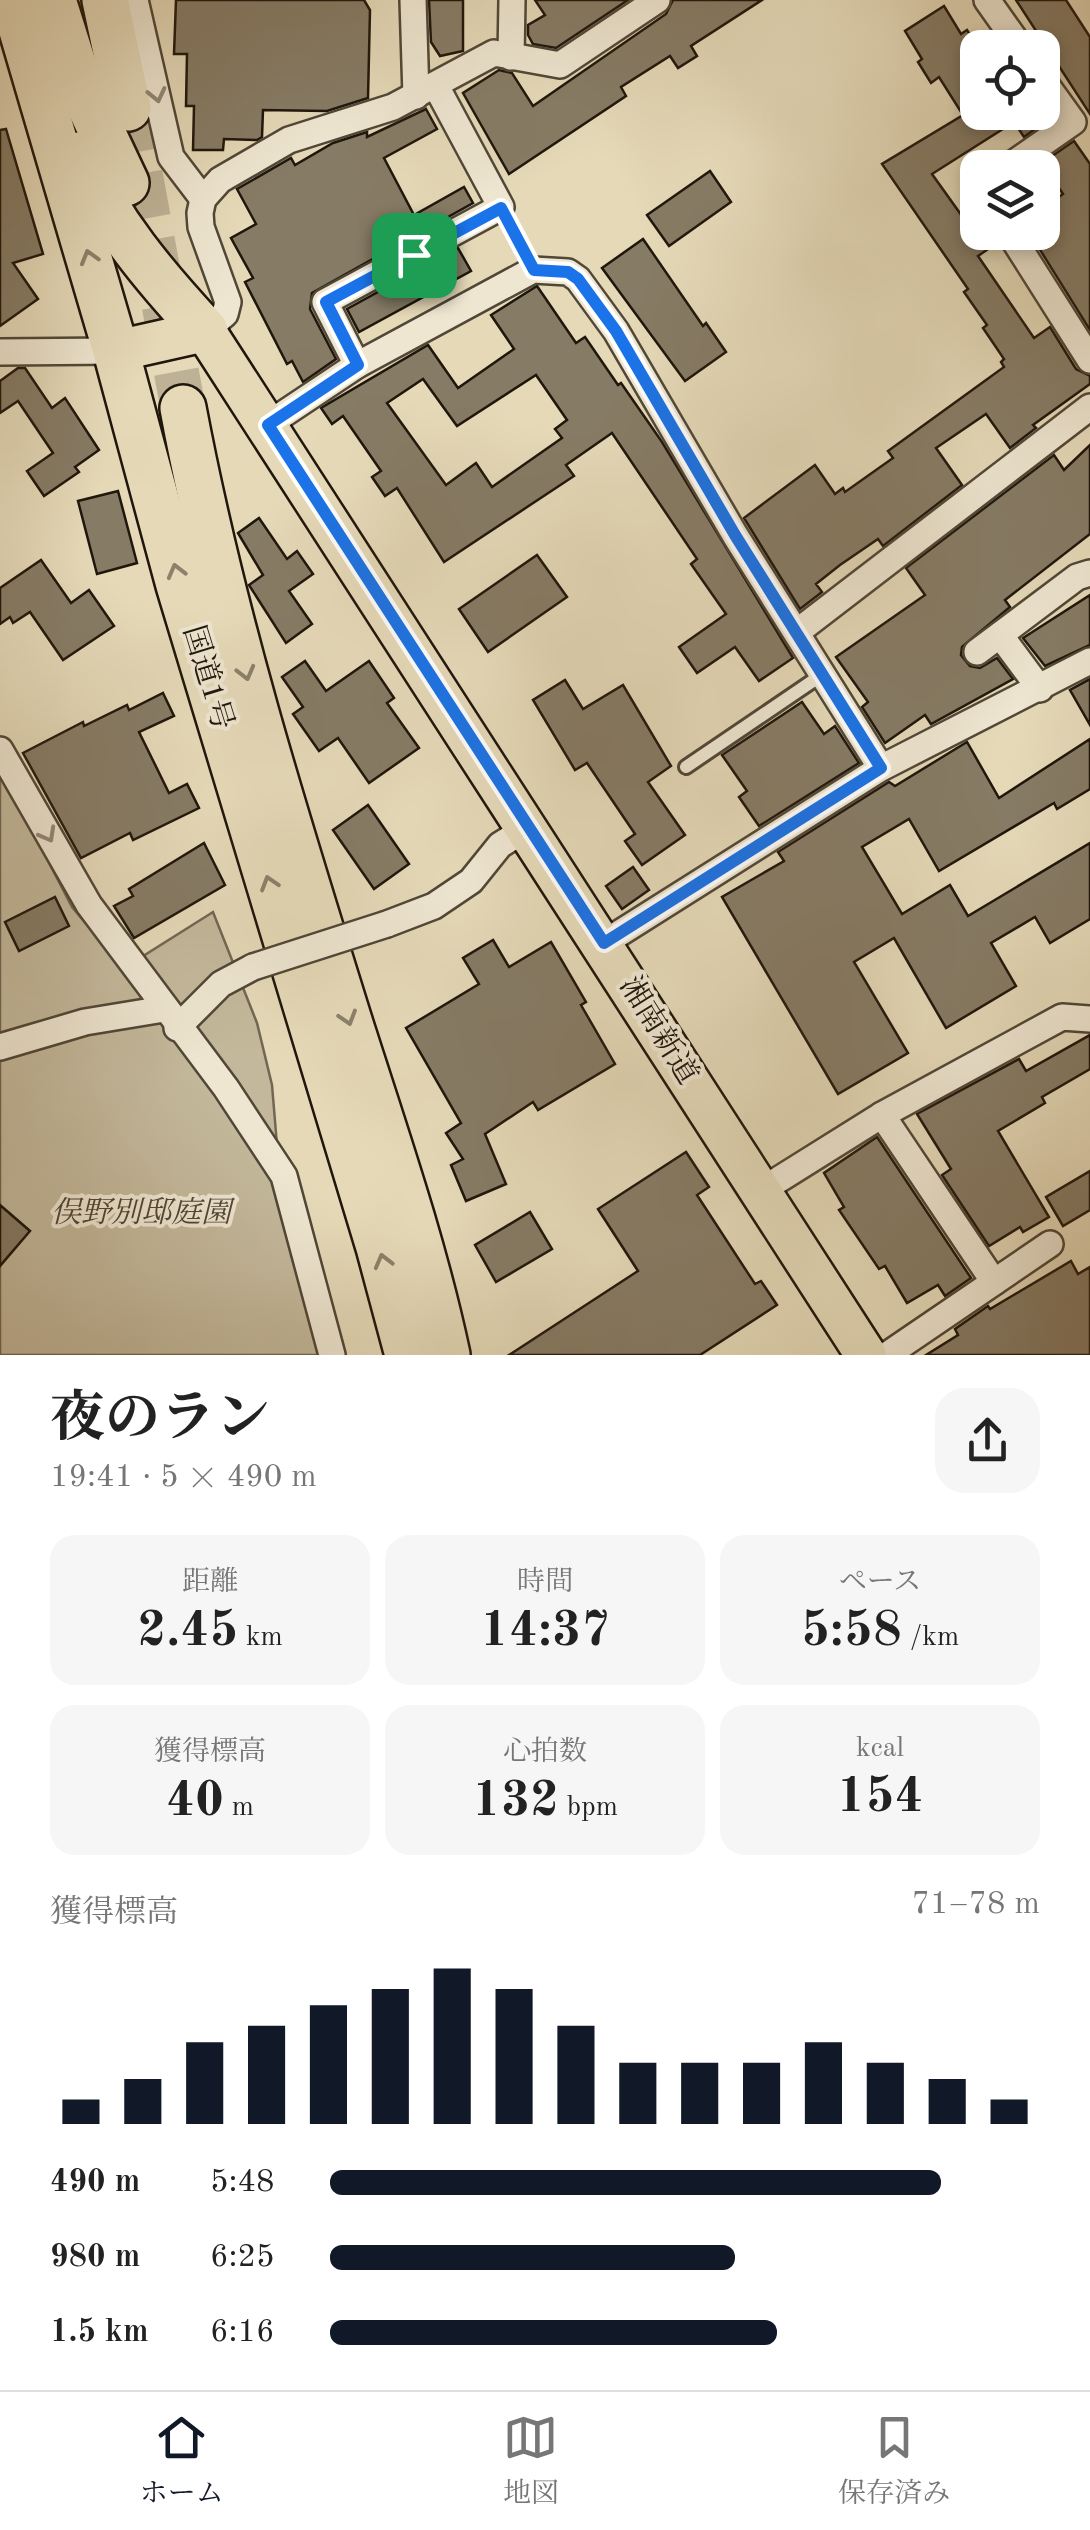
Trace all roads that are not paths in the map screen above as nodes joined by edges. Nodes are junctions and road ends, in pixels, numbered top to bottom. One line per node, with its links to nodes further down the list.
1 (14, 0): 21 (highway, 国道1号, one-way to 1)
2 (22, 0): 20 (highway)
3 (53, 0): 20 (highway)
4 (414, 0): 11 (street)
5 (512, 0): 10 (street)
6 (656, 0): 10 (street)
7 (988, 0): 9 (street)
8 (122, 8): 13 (highway); 16 (street, one-way to 16)
9 (1008, 30)
10 (511, 56): 11 (street)
11 (426, 91): 16 (street); 17 (street)
12 (1060, 97): 14 (street)
13 (128, 108)
14 (1081, 117): 15 (street)
15 (1033, 150)
16 (203, 199): 20 (street)
17 (501, 208): 19 (lane); 24 (street)
18 (1020, 250): 23 (street)
19 (534, 270): 24 (street); 29 (street)
20 (205, 331): 21 (main road); 27 (main road, 湘南新道)
21 (116, 351): 22 (street); 48 (highway, 国道1号, one-way to 21)
22 (0, 352)
23 (1090, 360)
24 (358, 365): 27 (street)
25 (1090, 407): 29 (street)
26 (183, 408): 49 (highway, 国道1号, one-way to 49)
27 (268, 425): 38 (main road, 湘南新道)
28 (1090, 573): 30 (street)
29 (797, 632): 33 (street)
30 (1000, 635): 31 (street); 34 (street)
31 (977, 652)
32 (1090, 661): 34 (street)
33 (823, 674): 36 (lane); 37 (street)
34 (1040, 689): 37 (street)
35 (0, 750): 41 (street, one-way to 41)
36 (686, 766)
37 (881, 768): 39 (street)
38 (527, 828): 39 (main road, 湘南新道); 41 (street, bridge)
39 (604, 943): 44 (main road, 湘南新道)
40 (1090, 1018): 43 (street)
41 (171, 1019): 42 (street); 47 (street)
42 (0, 1047)
43 (882, 1115): 44 (street); 46 (street)
44 (759, 1192): 50 (main road, 湘南新道)
45 (1050, 1244): 46 (street)
46 (994, 1282): 51 (street)
47 (332, 1355)
48 (408, 1355)
49 (447, 1355)
50 (866, 1355)
51 (887, 1355)

